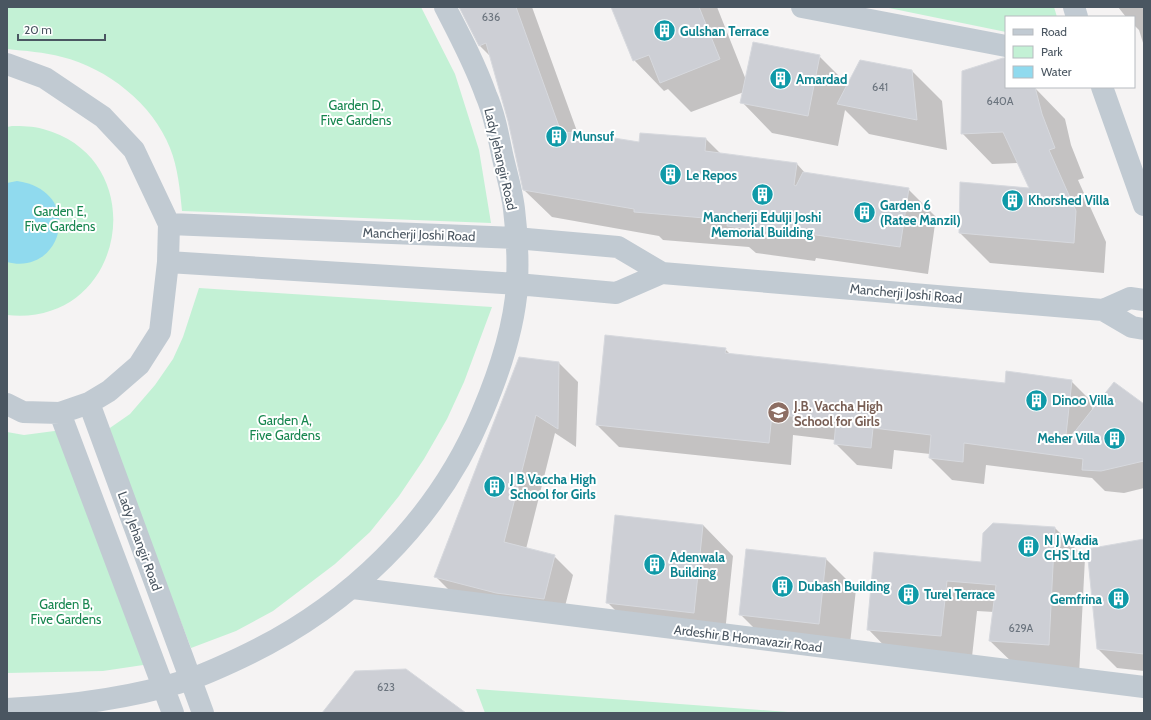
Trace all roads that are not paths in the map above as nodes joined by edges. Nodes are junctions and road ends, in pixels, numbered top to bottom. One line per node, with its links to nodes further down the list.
1 (445, 7): 8 (street, Lady Jehangir Road)
2 (802, 7): 3 (street)
3 (1005, 46)
4 (7, 64): 7 (street)
5 (1102, 88): 6 (street)
6 (1144, 206)
7 (169, 224): 8 (street, Mancherji Joshi Road); 9 (street)
8 (515, 238): 10 (street, Mancherji Joshi Road); 11 (street, Lady Jehangir Road)
9 (168, 262): 11 (street, Mancherji Joshi Road); 15 (street)
10 (662, 273): 11 (street, Mancherji Joshi Road); 13 (street, Mancherji Joshi Road)
11 (517, 284): 18 (street, Lady Jehangir Road)
12 (1144, 300): 13 (street)
13 (1102, 310): 14 (street, Mancherji Joshi Road)
14 (1144, 329)
15 (89, 403): 17 (street); 19 (street, Lady Jehangir Road)
16 (7, 404): 17 (street)
17 (60, 413): 20 (street)
18 (353, 588): 19 (street, Lady Jehangir Road); 21 (street, Ardeshir B Homavazir Road)
19 (191, 679): 20 (street, Lady Jehangir Road); 24 (street, Lady Jehangir Road)
20 (163, 687): 22 (street, Lady Jehangir Road); 23 (street)
21 (1144, 687)
22 (7, 708)
23 (172, 713)
24 (203, 713)

